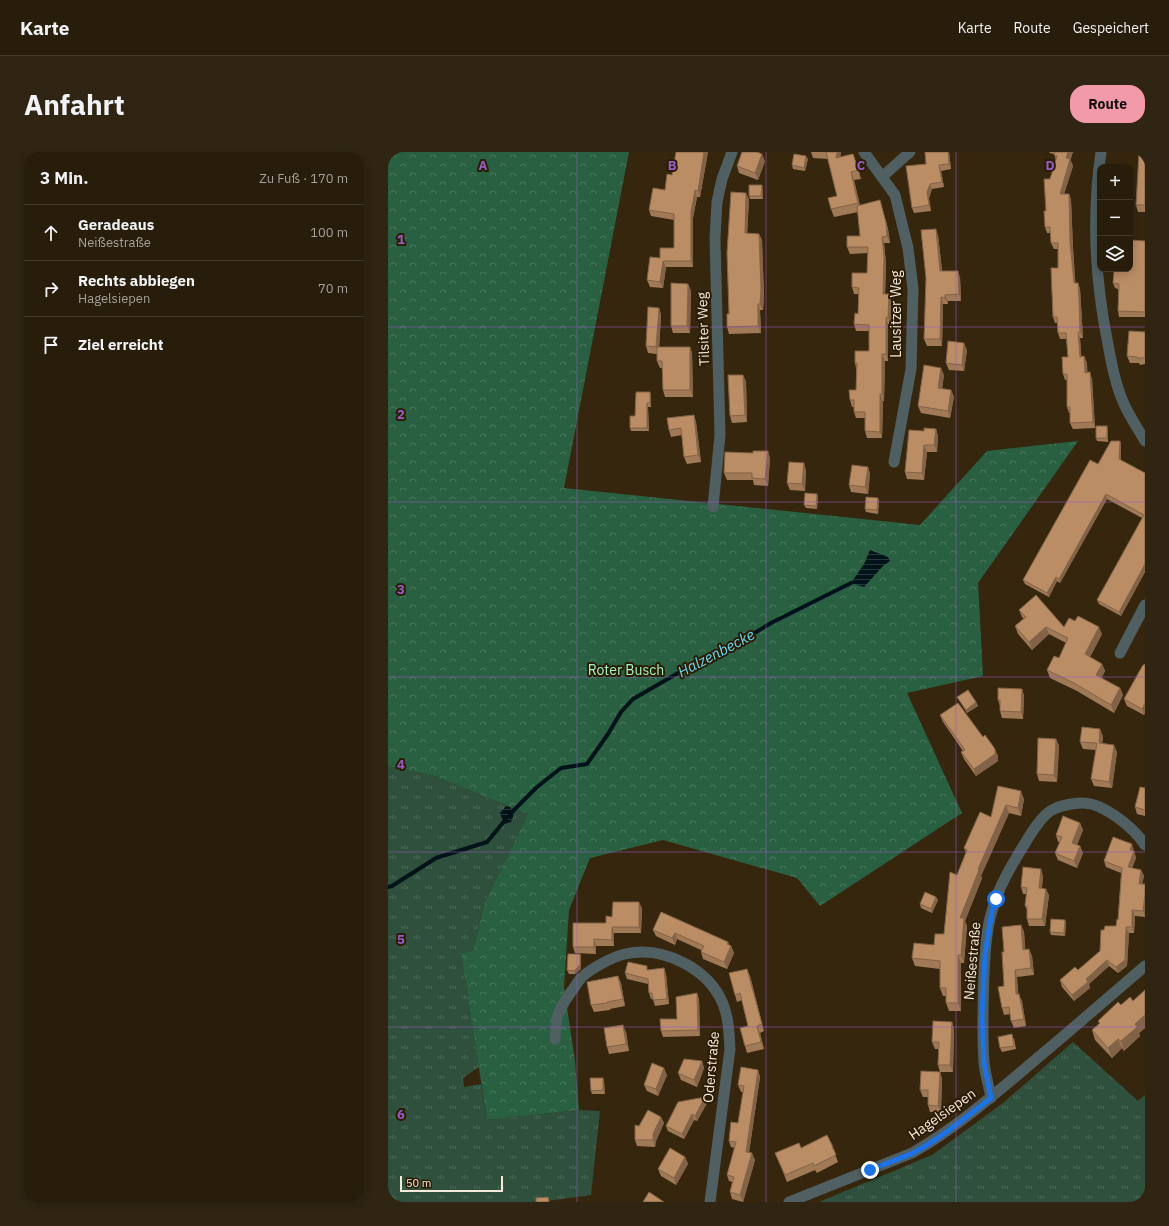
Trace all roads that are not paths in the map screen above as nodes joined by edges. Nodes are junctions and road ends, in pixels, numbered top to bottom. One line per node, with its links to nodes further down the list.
1 (732, 152): 8 (street, Tilsiter Weg)
2 (864, 152): 5 (street, Lausitzer Weg)
3 (910, 152): 5 (street)
4 (1101, 152): 6 (street)
5 (882, 177): 7 (street, Lausitzer Weg)
6 (1145, 441)
7 (894, 462)
8 (713, 507)
9 (1145, 605): 10 (street)
10 (1120, 654)
11 (1145, 845): 14 (street, Neißestraße)
12 (1145, 966): 14 (street, Hagelsiepen)
13 (556, 1039): 15 (street, Oderstraße)
14 (991, 1098): 16 (street, Hagelsiepen)
15 (710, 1202)
16 (789, 1202)

